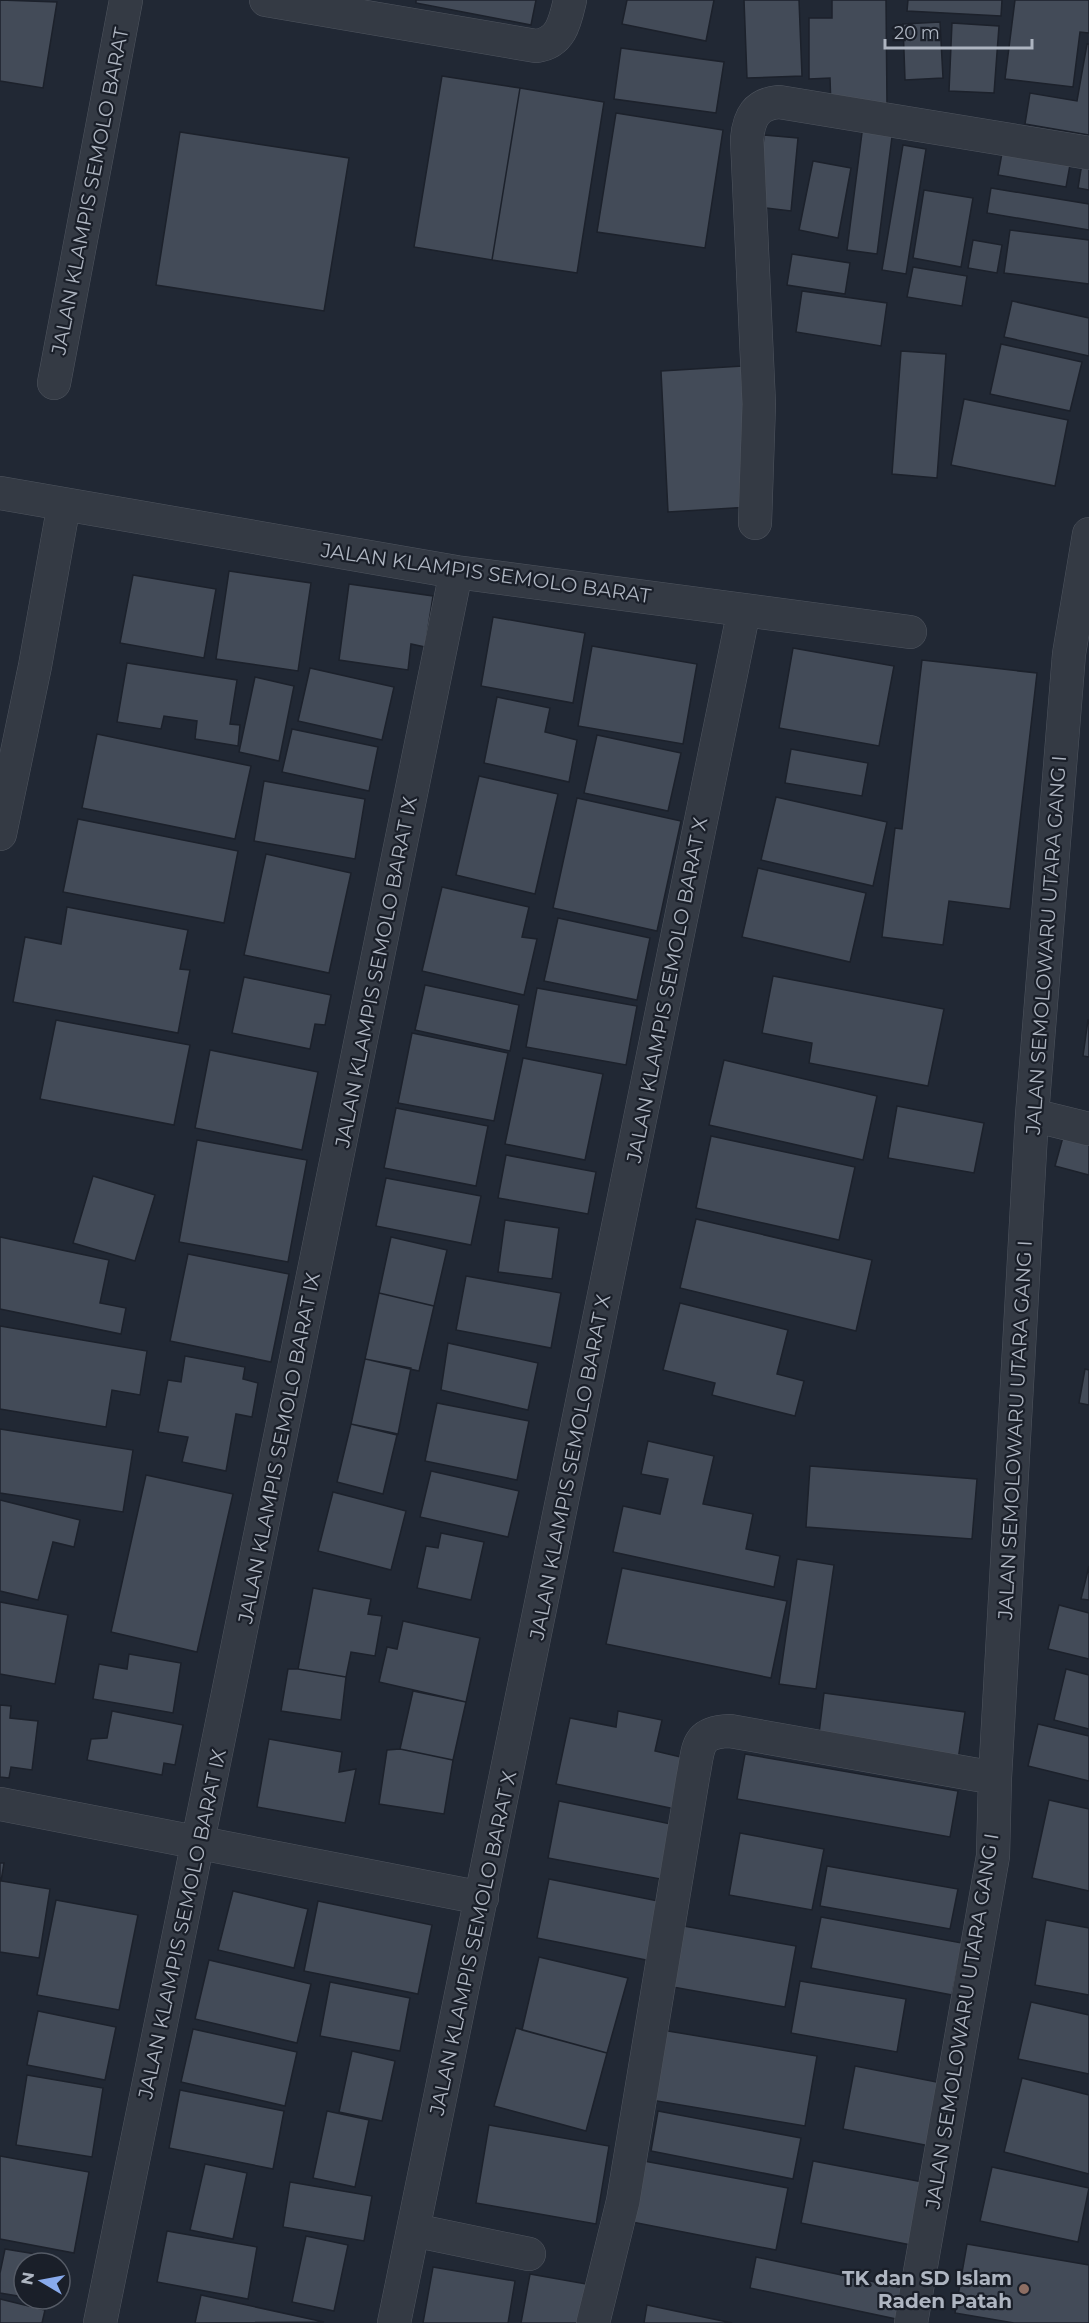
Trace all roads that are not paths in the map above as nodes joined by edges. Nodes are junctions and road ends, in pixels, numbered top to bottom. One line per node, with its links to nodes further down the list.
1 (126, 0): 5 (street, JALAN KLAMPIS SEMOLO BARAT)
2 (266, 0): 3 (street)
3 (570, 0)
4 (1089, 153): 8 (street)
5 (54, 383)
6 (0, 494): 7 (street, JALAN KLAMPIS SEMOLO BARAT)
7 (64, 504): 10 (street, JALAN KLAMPIS SEMOLO BARAT); 13 (street)
8 (755, 523)
9 (1089, 534): 14 (street, JALAN SEMOLOWARU UTARA GANG I)
10 (456, 572): 11 (street, JALAN KLAMPIS SEMOLO BARAT); 18 (street, JALAN KLAMPIS SEMOLO BARAT IX)
11 (744, 610): 12 (street, JALAN KLAMPIS SEMOLO BARAT); 19 (street, JALAN KLAMPIS SEMOLO BARAT X)
12 (910, 632)
13 (0, 834)
14 (1032, 1115): 15 (street); 16 (street, JALAN SEMOLOWARU UTARA GANG I)
15 (1089, 1129)
16 (995, 1778): 24 (street); 25 (street, JALAN SEMOLOWARU UTARA GANG I)
17 (0, 1804): 18 (street)
18 (200, 1842): 19 (street); 22 (street, JALAN KLAMPIS SEMOLO BARAT IX)
19 (482, 1898): 20 (street, JALAN KLAMPIS SEMOLO BARAT X)
20 (413, 2230): 21 (street); 23 (street, JALAN KLAMPIS SEMOLO BARAT X)
21 (529, 2254)
22 (100, 2323)
23 (394, 2323)
24 (592, 2323)
25 (911, 2323)

